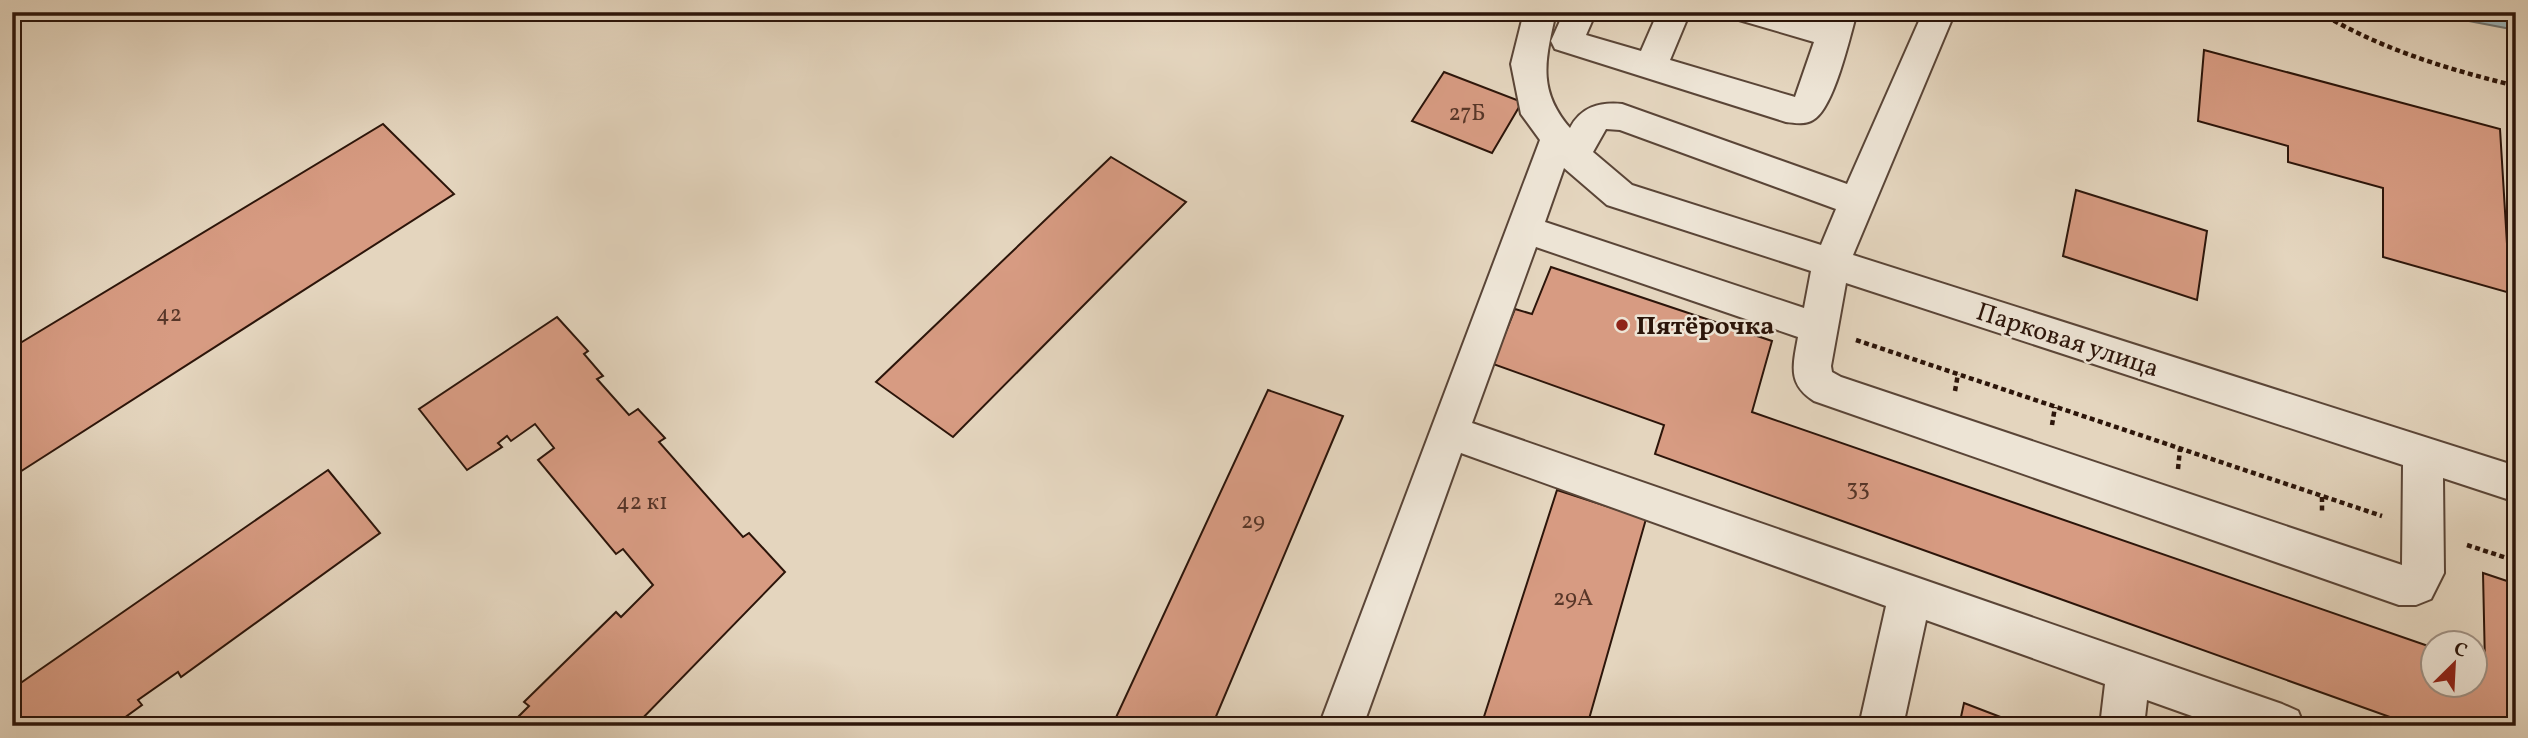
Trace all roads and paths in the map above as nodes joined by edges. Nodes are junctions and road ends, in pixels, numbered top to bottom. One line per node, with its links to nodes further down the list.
1 (1540, 12): 10 (street)
2 (1580, 12): 8 (street)
3 (1674, 12): 8 (street)
4 (1751, 12): 7 (street)
5 (1939, 12): 11 (street)
6 (2319, 12): 9 (path)
7 (1837, 24): 8 (street)
8 (1651, 66)
9 (2516, 86)
10 (1566, 146): 11 (street); 12 (street); 13 (street, Парковая улица)
11 (1857, 202): 13 (street)
12 (1524, 229): 14 (street); 15 (street)
13 (1831, 263): 14 (street); 16 (street, Парковая улица)
14 (1818, 328): 18 (path); 18 (street)
15 (1450, 432): 20 (street); 22 (street)
16 (2423, 454): 17 (street, Парковая улица); 18 (street)
17 (2516, 485)
18 (2425, 531): 19 (path)
19 (2516, 561)
20 (1910, 594): 21 (street); 23 (street)
21 (2129, 671): 24 (street); 25 (street)
22 (1341, 726)
23 (1881, 726)
24 (2122, 726)
25 (2282, 726)

